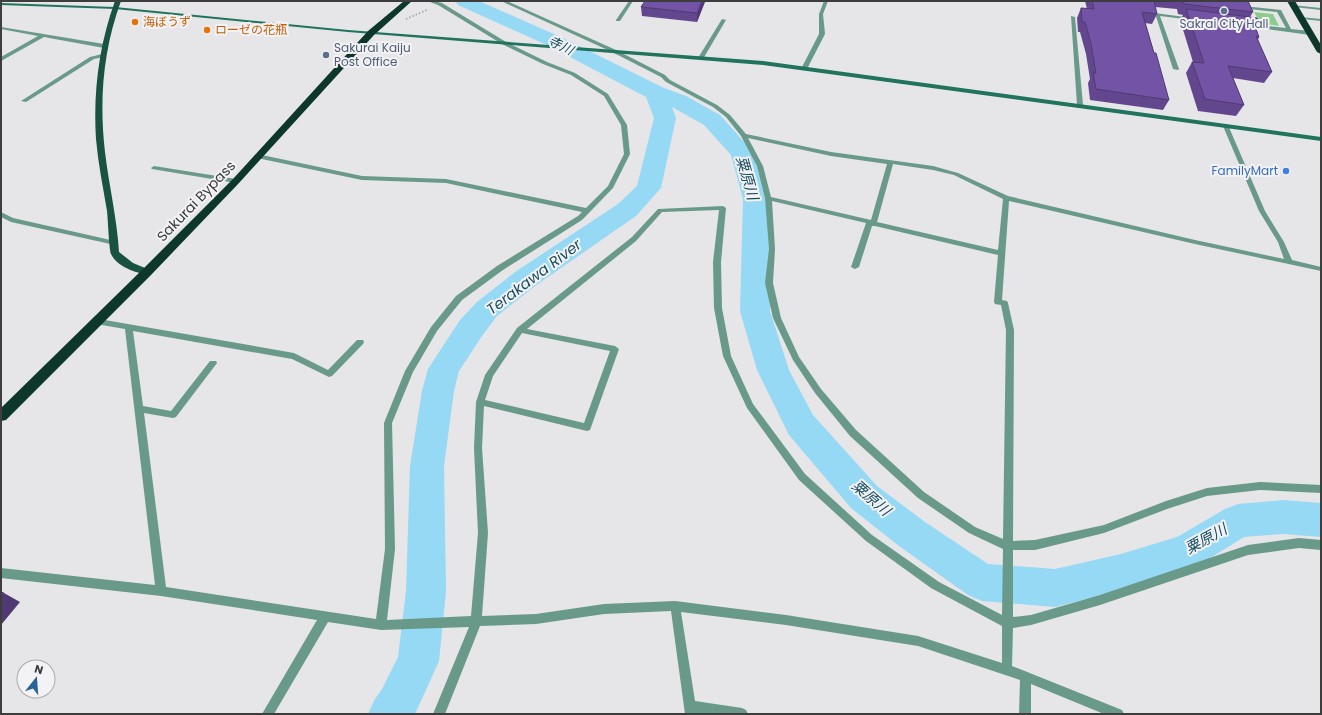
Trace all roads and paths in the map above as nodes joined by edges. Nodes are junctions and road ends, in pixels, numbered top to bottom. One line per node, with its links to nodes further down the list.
1 (408, 1): 24 (highway, Sakurai Bypass)
2 (429, 1): 9 (street)
3 (502, 1): 29 (street)
4 (631, 1): 16 (street)
5 (826, 1): 34 (street)
6 (1292, 3): 10 (street); 13 (highway)
7 (1, 4): 8 (street)
8 (117, 4): 24 (street); 28 (main road)
9 (440, 4): 14 (path); 27 (street)
10 (1321, 9)
11 (1248, 13): 23 (street)
12 (1073, 17): 37 (street)
13 (1302, 18): 19 (street); 25 (highway)
14 (406, 19)
15 (1195, 19): 35 (street)
16 (618, 20)
17 (724, 20): 32 (street)
18 (1251, 20): 21 (street)
19 (1321, 20)
20 (1240, 24): 21 (street)
21 (1255, 26): 23 (street)
22 (3, 29): 26 (street)
23 (1290, 31): 25 (street)
24 (371, 33): 27 (street); 41 (highway, Sakurai Bypass)
25 (1310, 33): 30 (highway)
26 (44, 35): 28 (street); 33 (street)
27 (507, 43): 29 (street); 47 (street)
28 (104, 46): 31 (main road)
29 (611, 51): 32 (street); 39 (street)
30 (1321, 52)
31 (102, 56): 36 (street); 50 (main road)
32 (701, 58): 34 (street)
33 (1, 59)
34 (805, 67): 37 (street)
35 (1176, 69)
36 (24, 101)
37 (1080, 105): 38 (street)
38 (1226, 126): 40 (street); 52 (street)
39 (744, 134): 42 (street); 45 (street)
40 (1321, 139)
41 (257, 156): 44 (highway, Sakurai Bypass); 47 (street)
42 (891, 162): 46 (street); 49 (street)
43 (154, 168): 44 (street)
44 (236, 180): 55 (highway, Sakurai Bypass)
45 (768, 198): 49 (street); 66 (street)
46 (1006, 198): 51 (street); 52 (street)
47 (588, 211): 73 (street)
48 (1, 214): 50 (street)
49 (871, 223): 51 (street); 53 (street)
50 (115, 243): 55 (main road)
51 (1001, 253): 66 (street)
52 (1289, 262): 54 (street)
53 (855, 267)
54 (1321, 268)
55 (147, 272): 56 (highway, Sakurai Bypass)
56 (98, 322): 57 (street); 63 (highway, Sakurai Bypass)
57 (128, 327): 59 (street); 62 (street)
58 (520, 330): 61 (street); 61 (street); 71 (street)
59 (360, 342)
60 (213, 363): 62 (street)
61 (480, 402): 72 (street)
62 (139, 409): 68 (street)
63 (1, 416)
64 (1321, 489): 66 (street)
65 (1321, 545): 71 (street)
66 (1008, 548): 71 (street)
67 (1, 573): 68 (street)
68 (161, 591): 70 (street)
69 (675, 606): 72 (street); 74 (street); 76 (street)
70 (325, 617): 73 (street); 77 (street)
71 (1007, 619): 74 (street)
72 (476, 622): 73 (street); 78 (street)
73 (385, 625)
74 (1007, 670): 75 (street)
75 (1025, 676): 80 (street); 81 (street)
76 (691, 710): 79 (street)
77 (268, 714)
78 (440, 714)
79 (742, 714)
80 (1025, 714)
81 (1118, 714)

